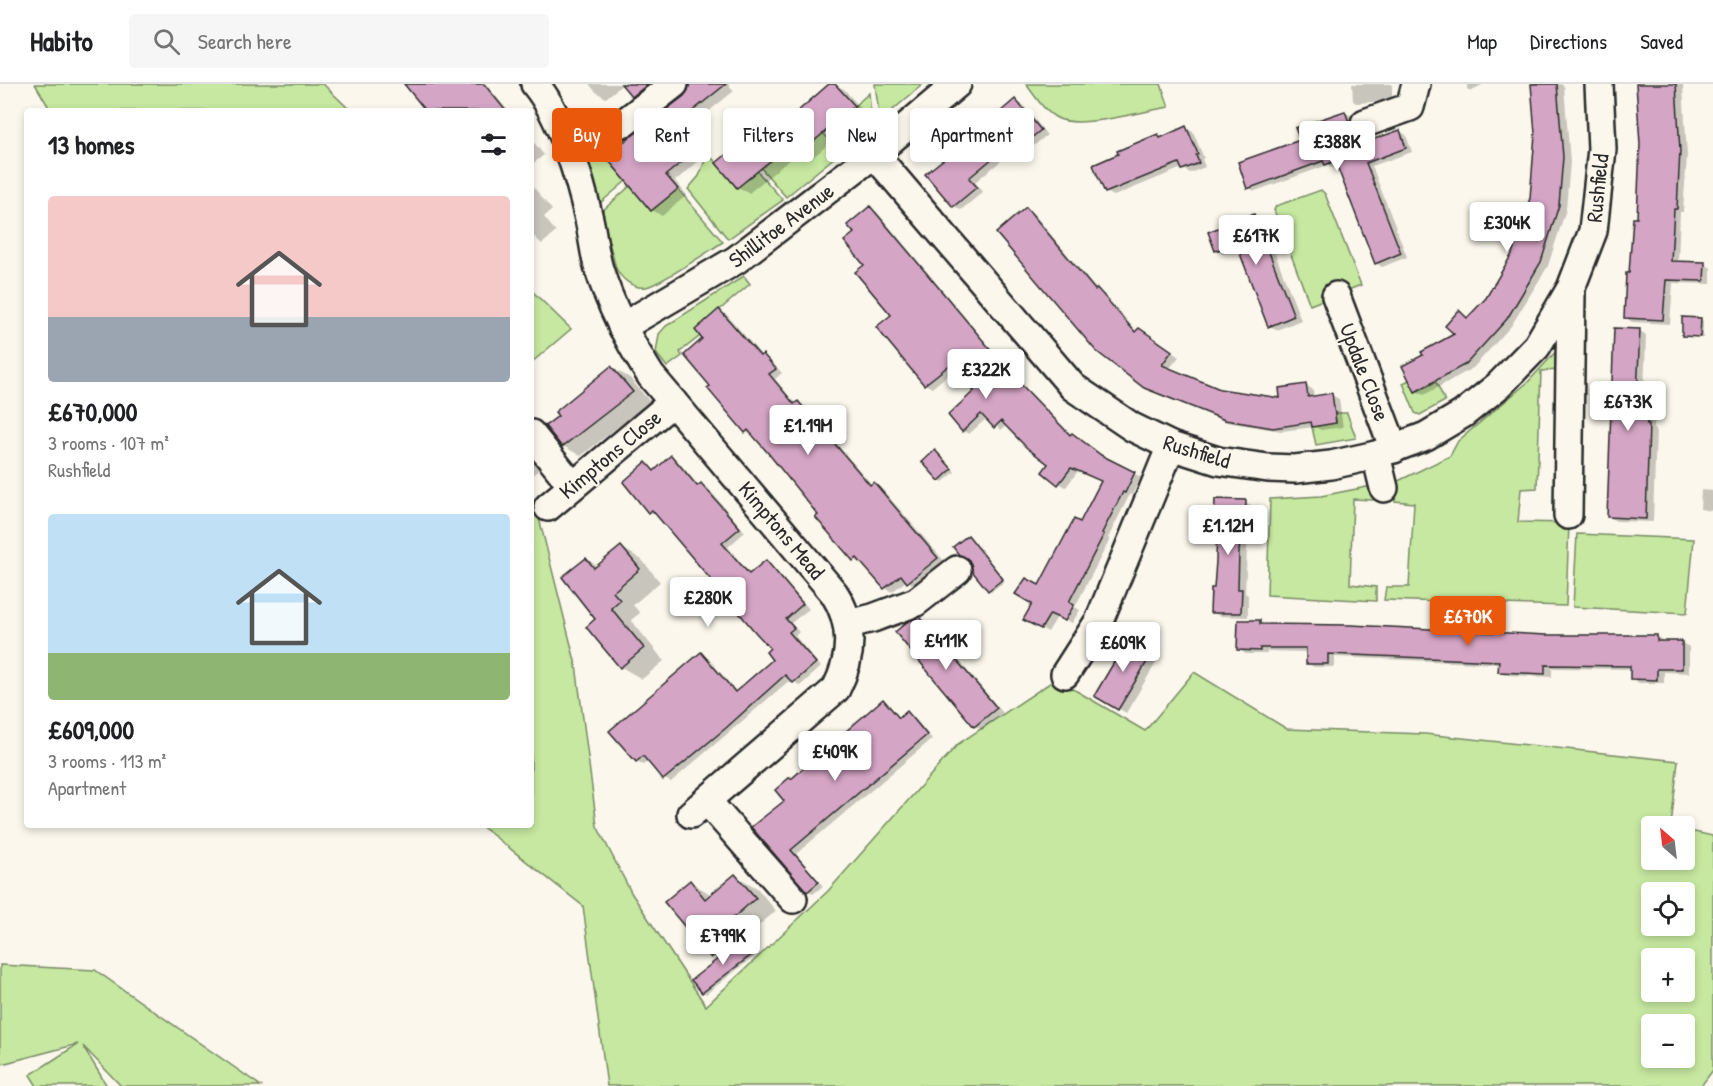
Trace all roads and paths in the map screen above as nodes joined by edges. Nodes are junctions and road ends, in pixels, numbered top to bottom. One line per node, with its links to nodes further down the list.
1 (535, 84): 6 (street, Kimptons Mead)
2 (674, 84): 7 (street)
3 (957, 84): 9 (street, Shillitoe Avenue)
4 (1416, 84): 8 (street)
5 (1599, 84): 13 (street, Rushfield)
6 (552, 110)
7 (622, 123)
8 (1365, 123)
9 (898, 134)
10 (572, 162): 15 (street, Kimptons Mead)
11 (864, 162): 15 (street, Shillitoe Avenue)
12 (881, 162): 18 (street, Rushfield)
13 (1571, 288): 19 (street, Rushfield); 23 (street, Rushfield)
14 (1336, 296): 19 (street, Updale Close)
15 (622, 327): 16 (street, Kimptons Mead)
16 (673, 402): 20 (street, Kimptons Close); 25 (street, Kimptons Mead)
17 (534, 438): 20 (street)
18 (1171, 446): 19 (street, Rushfield); 26 (street)
19 (1385, 452): 21 (street, Updale Close)
20 (572, 485): 22 (street, Kimptons Close)
21 (1384, 489)
22 (548, 507)
23 (1568, 515)
24 (957, 570): 25 (street)
25 (848, 624): 27 (street, Kimptons Mead)
26 (1065, 674)
27 (793, 899)

